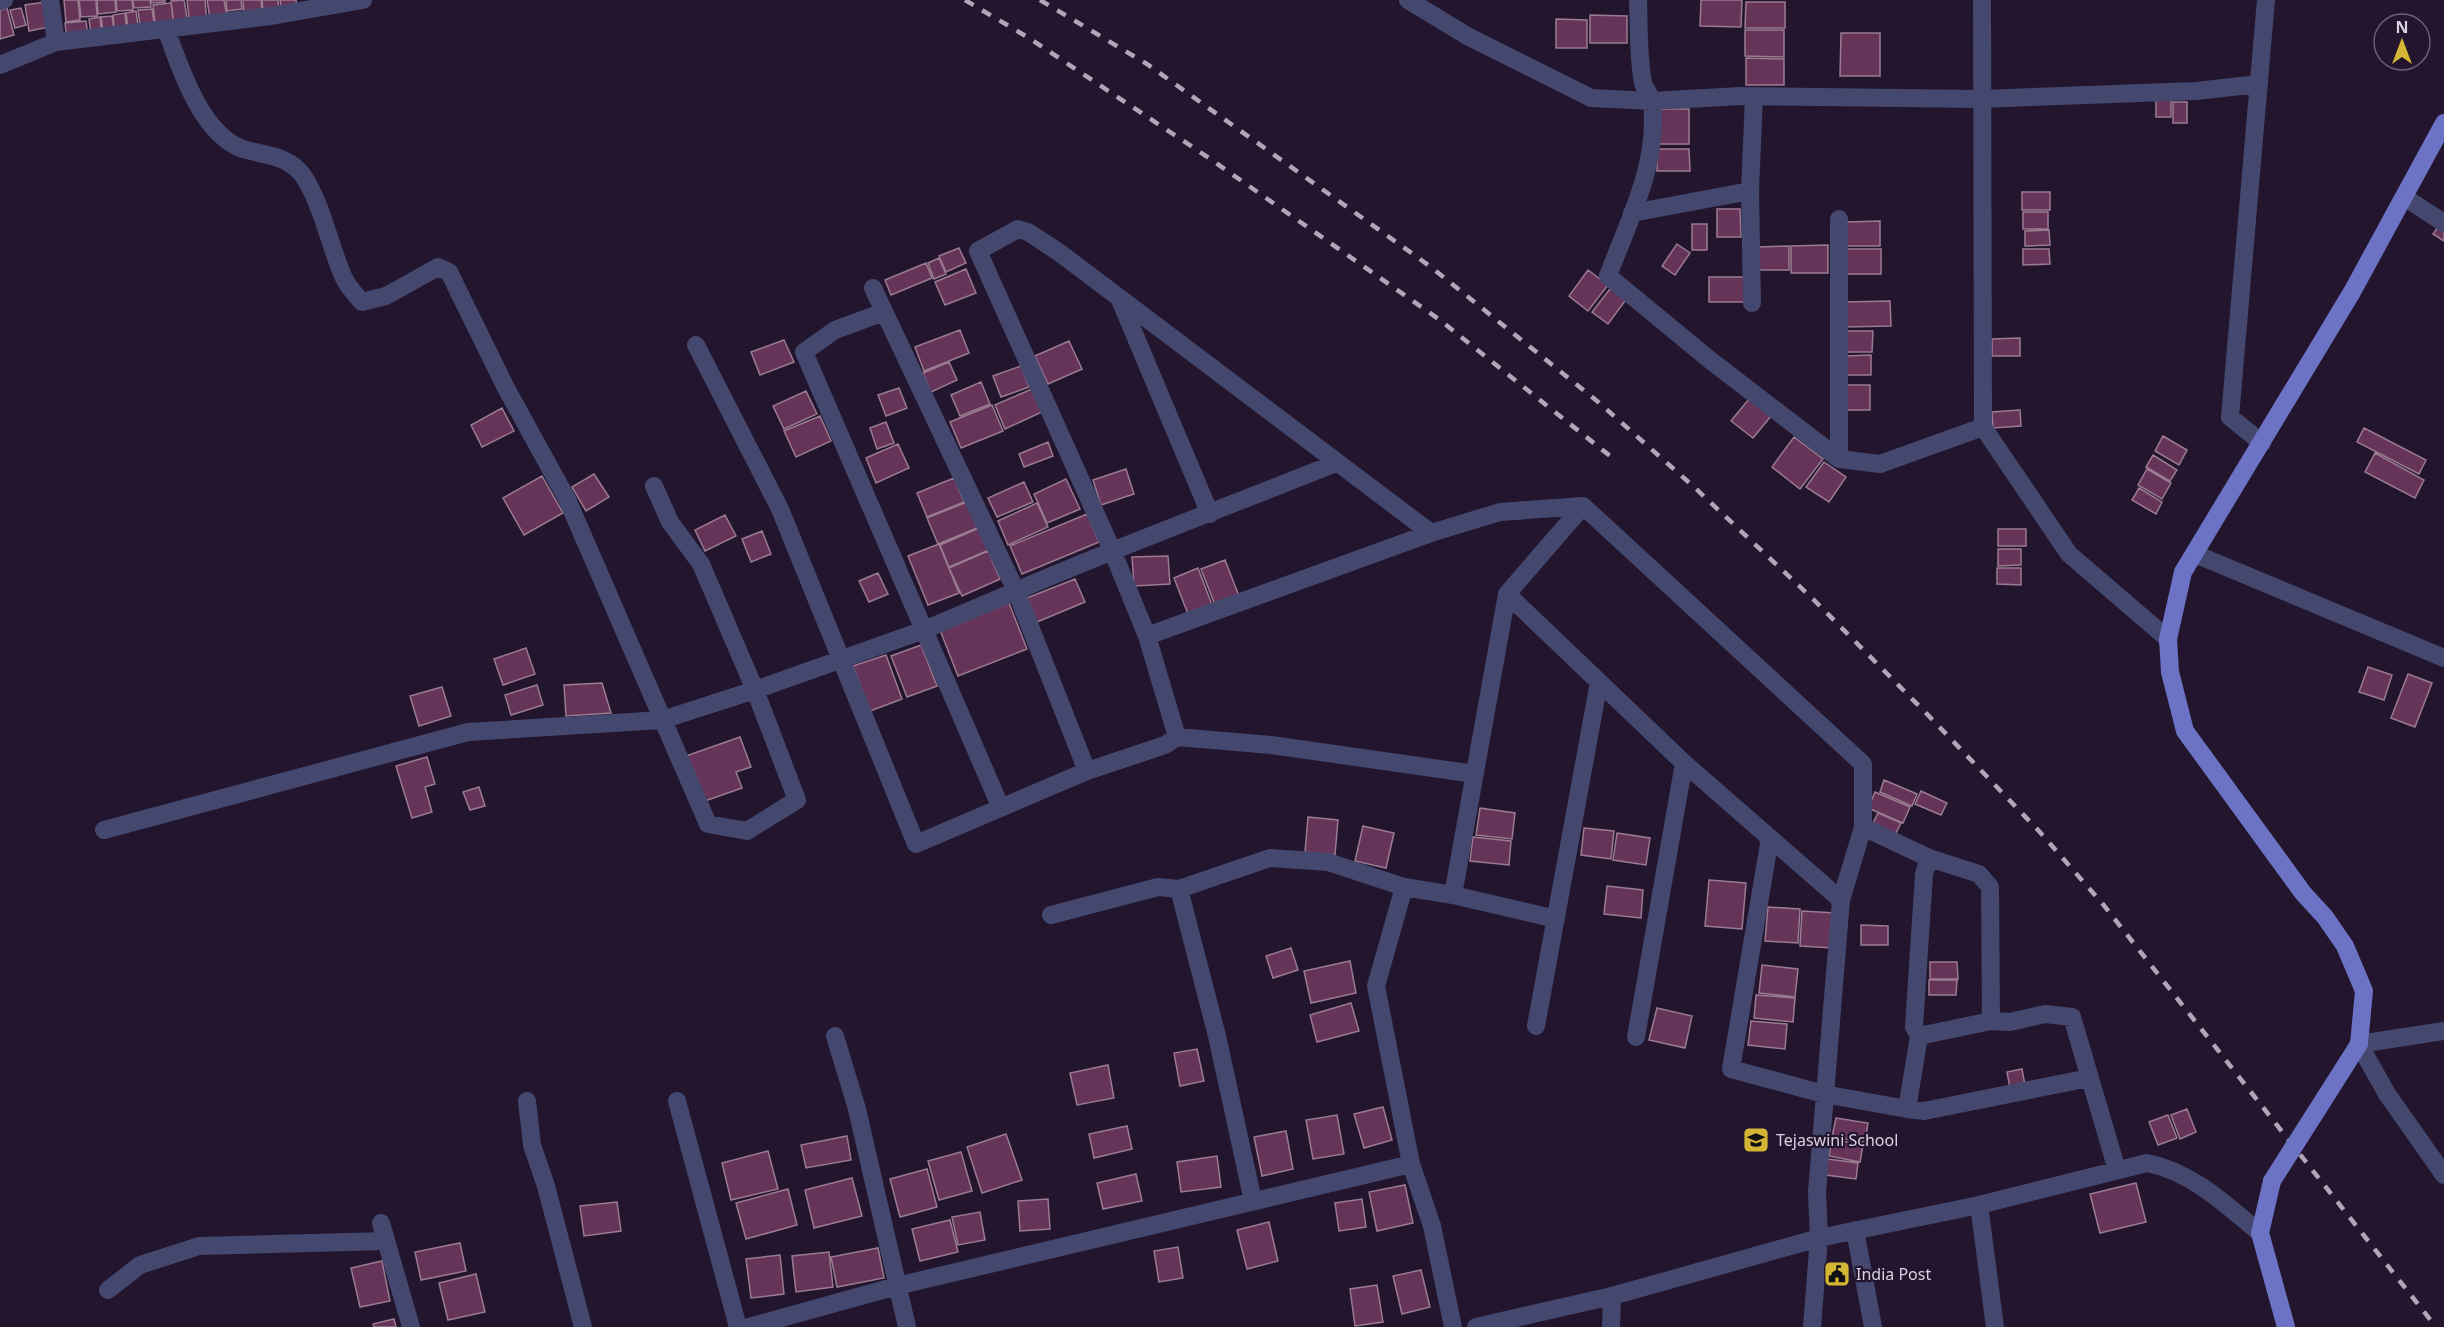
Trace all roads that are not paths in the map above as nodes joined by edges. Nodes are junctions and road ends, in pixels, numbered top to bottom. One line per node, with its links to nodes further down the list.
1 (50, 0): 8 (street)
2 (363, 0): 7 (street)
3 (1408, 0): 13 (street)
4 (1638, 0): 13 (street)
5 (1982, 0): 12 (street)
6 (2266, 0): 10 (street)
7 (166, 29): 8 (street); 44 (street)
8 (56, 42): 9 (street)
9 (0, 65)
10 (2258, 84): 12 (street); 26 (street)
11 (1754, 96): 12 (street); 13 (street); 15 (street)
12 (1980, 99): 25 (street)
13 (1652, 101): 17 (street)
14 (2444, 123): 16 (main road)
15 (1750, 191): 17 (street); 22 (street)
16 (2404, 197): 19 (street); 26 (main road)
17 (1632, 213): 27 (street)
18 (1839, 219): 27 (street)
19 (2444, 223)
20 (873, 288): 23 (street)
21 (1120, 298): 28 (street); 31 (street); 33 (street)
22 (1752, 303)
23 (884, 312): 35 (street); 37 (street)
24 (696, 345): 41 (street)
25 (1983, 427): 27 (street); 39 (street)
26 (2262, 443): 34 (main road)
27 (1839, 459)
28 (1335, 463): 31 (street); 32 (street)
29 (654, 486): 43 (street)
30 (1584, 506): 32 (street); 36 (street); 50 (street)
31 (1210, 514): 33 (street)
32 (1431, 533): 38 (street)
33 (1112, 550): 35 (street); 38 (street)
34 (2195, 555): 39 (main road); 40 (street)
35 (1016, 591): 37 (street); 47 (street)
36 (1507, 594): 42 (street); 48 (street)
37 (924, 630): 41 (street); 49 (street)
38 (1148, 636): 45 (street)
39 (2168, 639): 66 (main road)
40 (2444, 658)
41 (840, 660): 43 (street); 49 (street)
42 (1599, 682): 46 (street); 59 (street)
43 (755, 690): 44 (street); 44 (street)
44 (662, 720): 51 (street)
45 (1177, 737): 47 (street); 48 (street)
46 (1684, 763): 52 (street); 65 (street)
47 (1087, 771): 49 (street)
48 (1474, 774): 56 (street)
49 (1001, 808)
50 (1863, 827): 53 (street); 57 (street)
51 (104, 830)
52 (1770, 838): 57 (street); 68 (street)
53 (1929, 858): 60 (street); 64 (street)
54 (1404, 887): 55 (street); 56 (street); 72 (street)
55 (1179, 889): 58 (street); 75 (street)
56 (1453, 895): 59 (street)
57 (1841, 900): 68 (street)
58 (1051, 915)
59 (1556, 919): 61 (street)
60 (1991, 1021): 64 (street); 67 (street)
61 (1536, 1026)
62 (2444, 1031): 66 (street)
63 (835, 1036): 82 (street)
64 (1919, 1036): 71 (street)
65 (1636, 1037)
66 (2359, 1044): 74 (street); 79 (main road, bridge)
67 (2089, 1078): 71 (street); 73 (street)
68 (1824, 1094): 71 (street); 80 (street)
69 (527, 1101): 86 (street)
70 (676, 1101): 87 (street)
71 (1907, 1109)
72 (1412, 1164): 75 (street); 90 (street)
73 (2117, 1170): 76 (street); 79 (street)
74 (2444, 1176)
75 (1253, 1201): 82 (street)
76 (1978, 1204): 78 (street); 95 (street)
77 (381, 1223): 81 (street)
78 (1855, 1230): 80 (street); 94 (street)
79 (2260, 1233): 96 (main road)
80 (1819, 1238): 84 (street); 93 (street)
81 (386, 1241): 83 (street); 85 (street)
82 (897, 1286): 88 (street); 89 (street)
83 (108, 1290)
84 (1612, 1296): 91 (street); 92 (street)
85 (411, 1327)
86 (583, 1327)
87 (738, 1327)
88 (749, 1327)
89 (907, 1327)
90 (1453, 1327)
91 (1476, 1327)
92 (1611, 1327)
93 (1812, 1327)
94 (1873, 1327)
95 (1995, 1327)
96 (2286, 1327)

